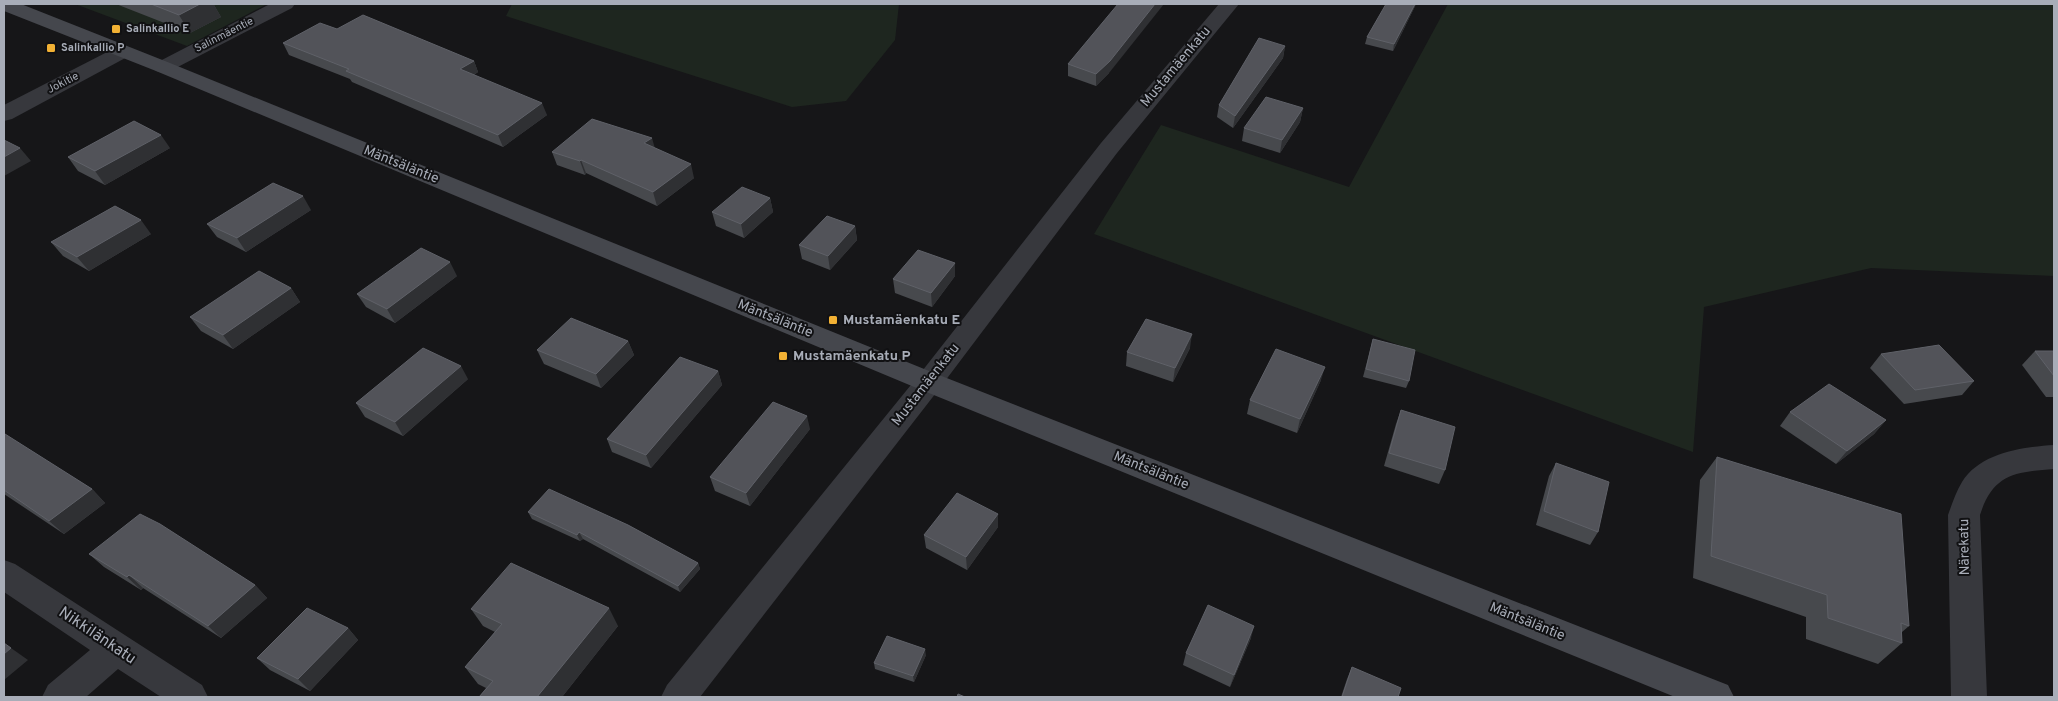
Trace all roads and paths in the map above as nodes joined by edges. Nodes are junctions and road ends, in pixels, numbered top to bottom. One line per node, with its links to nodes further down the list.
1 (4, 4): 4 (street, Mäntsäläntie)
2 (284, 4): 5 (street, Salinmäentie)
3 (1229, 4): 7 (street, Mustamäenkatu)
4 (122, 52): 5 (street, Mäntsäläntie); 6 (street, Jokitie)
5 (163, 66): 7 (street, Mäntsäläntie)
6 (4, 114)
7 (929, 382): 13 (street, Mustamäenkatu); 14 (street, Mäntsäläntie)
8 (2054, 457): 15 (street, Närekatu)
9 (4, 574): 10 (street, Nikkilänkatu)
10 (116, 649): 11 (street); 12 (street, Nikkilänkatu)
11 (60, 697)
12 (190, 697)
13 (679, 697)
14 (1716, 697)
15 (1969, 697)

